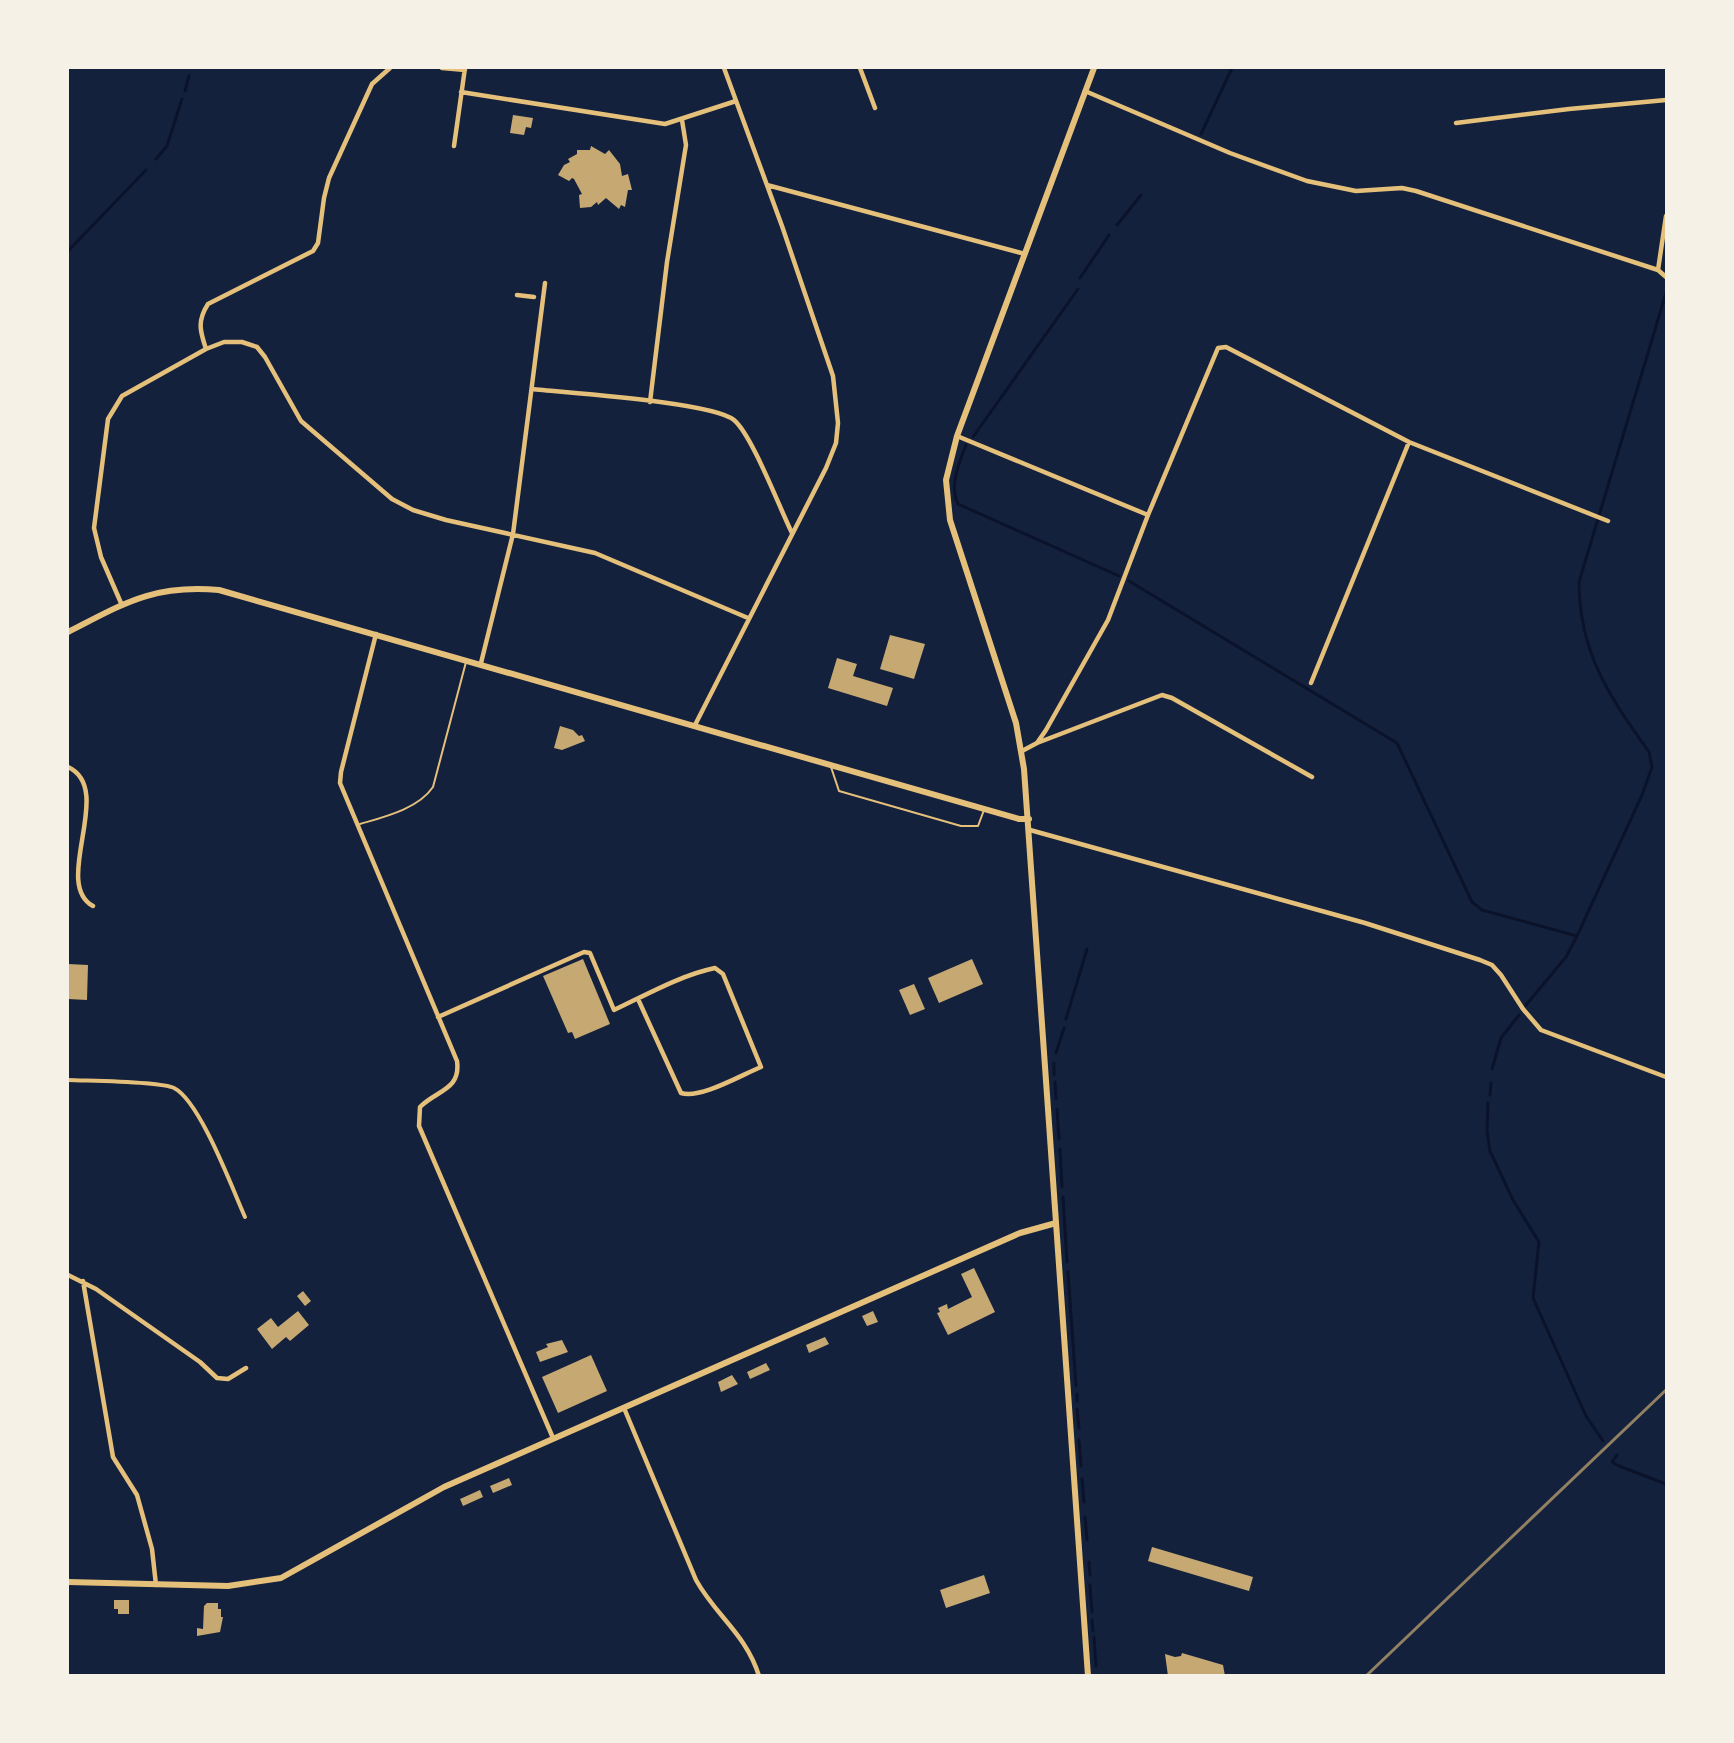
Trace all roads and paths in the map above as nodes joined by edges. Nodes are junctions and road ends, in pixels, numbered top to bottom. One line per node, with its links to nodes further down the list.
1 (390, 68): 23 (street)
2 (442, 68): 6 (street)
3 (724, 68): 10 (street)
4 (860, 68): 11 (street)
5 (1094, 68): 7 (street)
6 (465, 69): 8 (street)
7 (1085, 91): 17 (street); 18 (street)
8 (461, 92): 12 (street); 14 (street)
9 (1666, 100): 13 (street)
10 (736, 101): 12 (street); 15 (street)
11 (875, 108)
12 (682, 120): 25 (street)
13 (1456, 123)
14 (454, 146)
15 (767, 185): 17 (street); 30 (street)
16 (1666, 216): 18 (street)
17 (1025, 254): 26 (street)
18 (1658, 270): 19 (street)
19 (1666, 277)
20 (545, 284): 24 (street)
21 (516, 296): 22 (street)
22 (534, 297)
23 (206, 349): 31 (street); 32 (street)
24 (532, 389): 25 (street); 31 (street)
25 (650, 402): 30 (street)
26 (957, 436): 28 (street); 41 (street)
27 (1409, 442): 28 (street); 29 (street); 38 (street)
28 (1148, 515): 40 (street)
29 (1608, 521)
30 (792, 533): 33 (street)
31 (513, 534): 33 (street); 37 (street)
32 (121, 603): 34 (street); 35 (street)
33 (748, 618): 39 (street)
34 (68, 632)
35 (376, 634): 36 (street); 47 (street)
36 (467, 660): 37 (street); 47 (lane)
37 (481, 663): 39 (street)
38 (1311, 683)
39 (694, 725): 42 (street)
40 (1037, 743): 41 (street); 44 (street)
41 (1022, 751): 46 (street)
42 (830, 764): 45 (street); 45 (lane)
43 (68, 767): 49 (street)
44 (1312, 777)
45 (984, 809): 46 (street)
46 (1029, 819): 48 (street)
47 (357, 825): 51 (street)
48 (1030, 830): 52 (street); 55 (street)
49 (93, 906)
50 (638, 999): 50 (street); 51 (street)
51 (438, 1017): 60 (street)
52 (1666, 1077)
53 (68, 1080): 54 (street)
54 (245, 1217)
55 (1056, 1223): 59 (street); 64 (street)
56 (68, 1275): 57 (street)
57 (83, 1281): 58 (street); 62 (street)
58 (246, 1368)
59 (624, 1408): 60 (street); 63 (street)
60 (553, 1438): 62 (street)
61 (68, 1582): 62 (street)
62 (156, 1584)
63 (759, 1676)
64 (1088, 1676)

